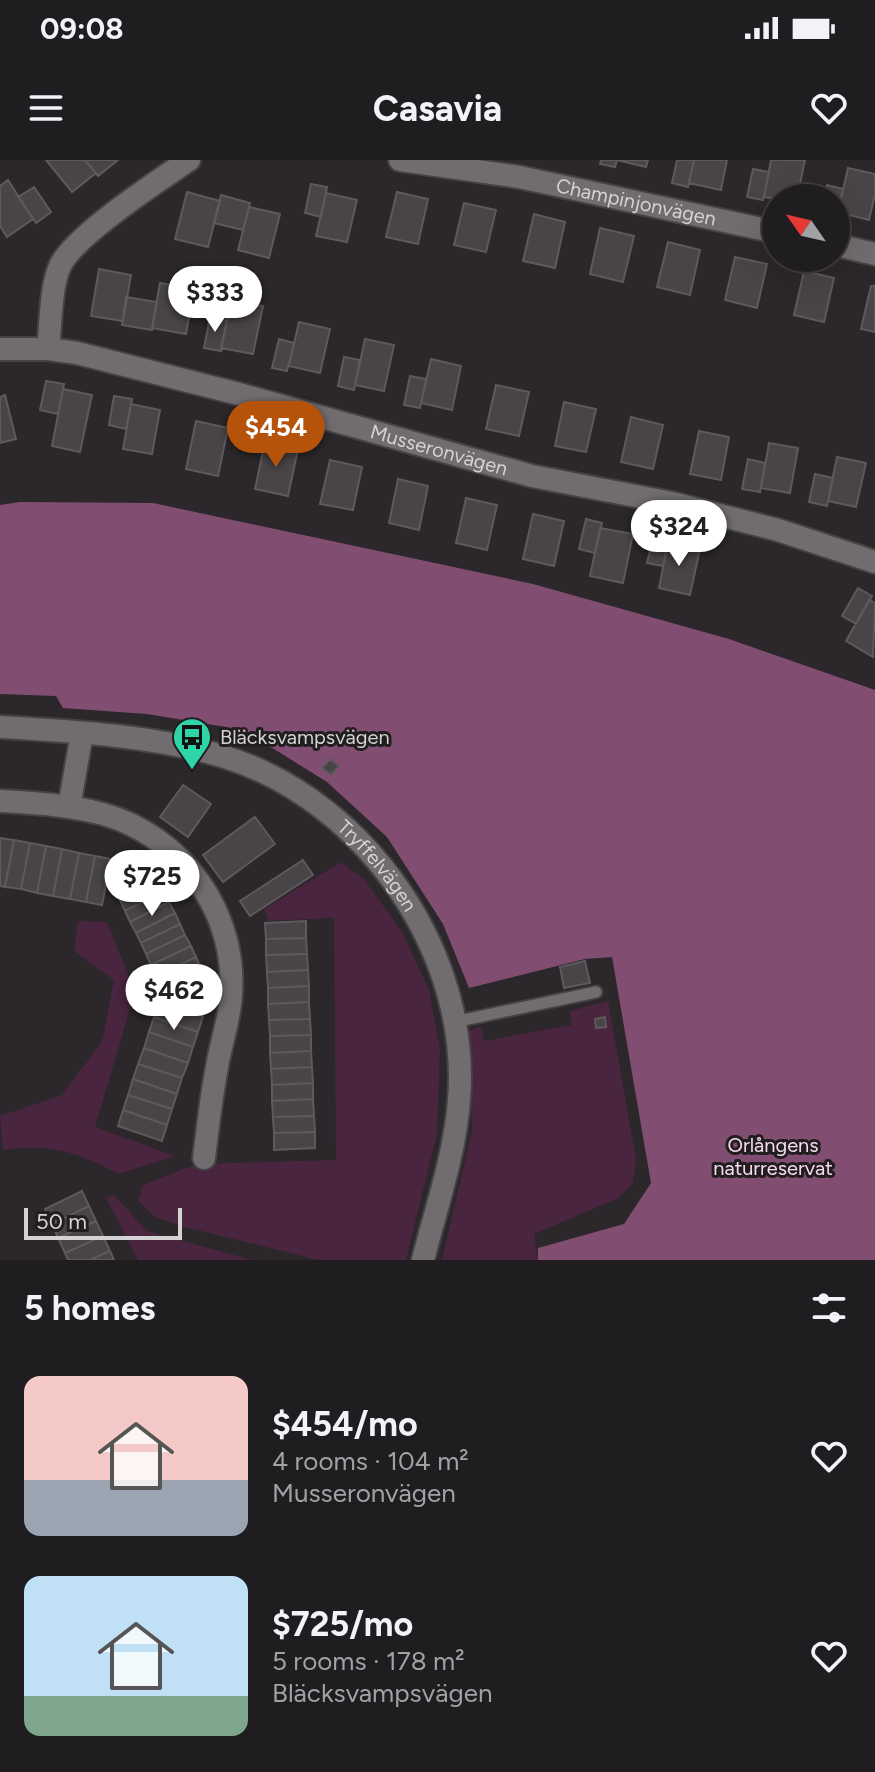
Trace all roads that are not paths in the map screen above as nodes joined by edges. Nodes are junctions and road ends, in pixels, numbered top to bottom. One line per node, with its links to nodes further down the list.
1 (189, 160): 7 (street)
2 (400, 160): 3 (street, Champinjonvägen)
3 (762, 229)
4 (850, 248): 5 (street)
5 (875, 254)
6 (0, 349): 7 (street, Musseronvägen)
7 (48, 349): 8 (street, Musseronvägen)
8 (875, 562)
9 (0, 727): 10 (street, Tryffelvägen)
10 (82, 733): 12 (street); 14 (street, Tryffelvägen)
11 (0, 801): 12 (street)
12 (69, 807): 15 (street)
13 (596, 992): 14 (lane)
14 (454, 1022): 16 (street, Tryffelvägen)
15 (204, 1158)
16 (423, 1260)

